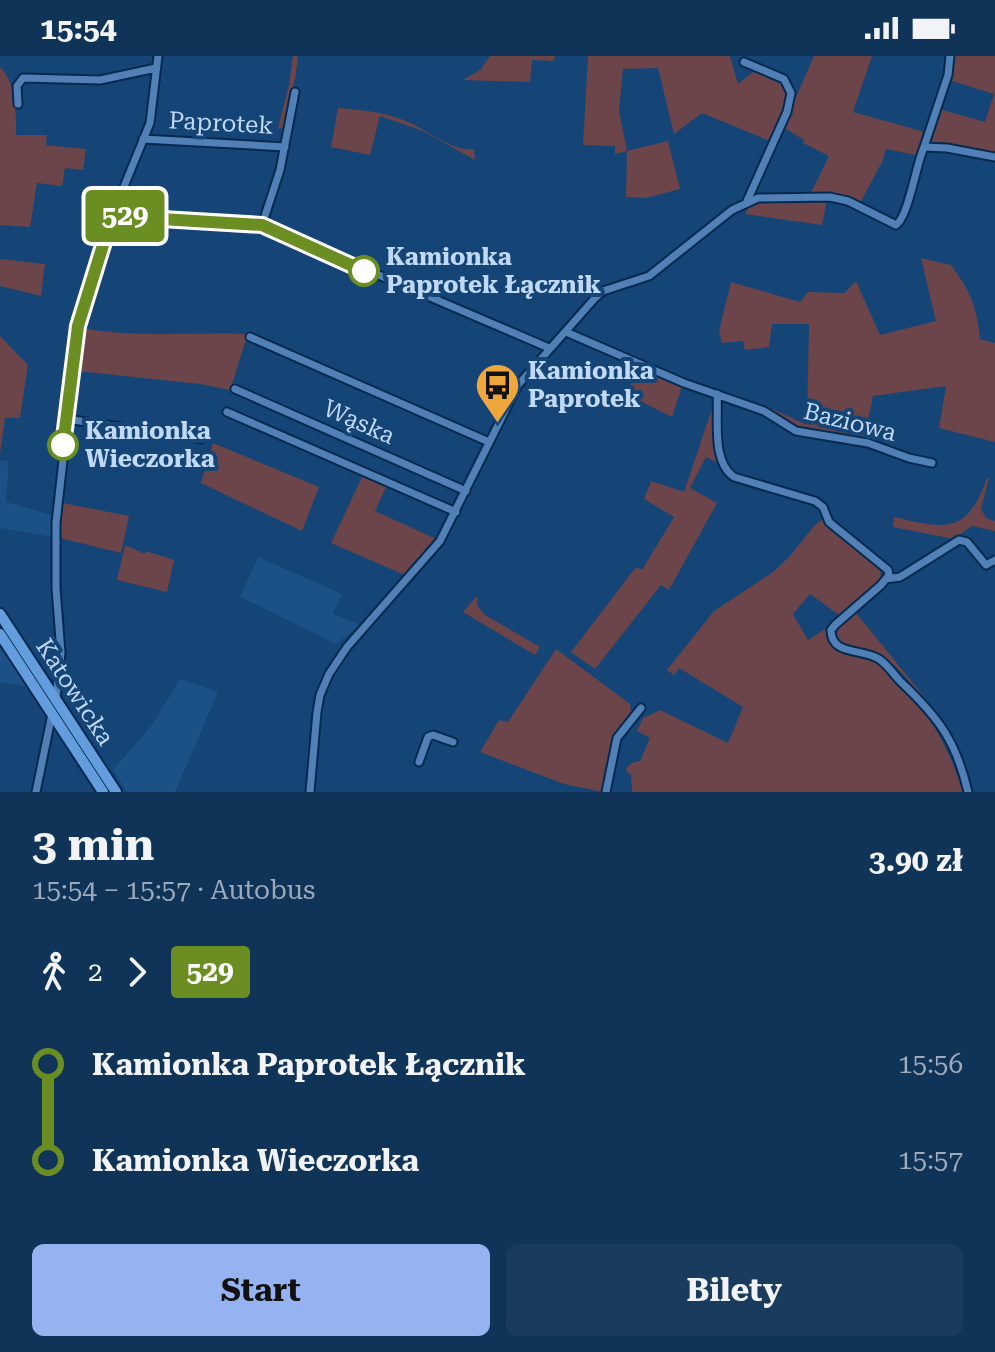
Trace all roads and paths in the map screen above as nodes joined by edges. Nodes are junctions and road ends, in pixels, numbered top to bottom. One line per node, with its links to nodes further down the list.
1 (158, 56): 4 (street)
2 (950, 56): 9 (street)
3 (744, 62): 11 (street)
4 (156, 68): 6 (street); 7 (street)
5 (295, 92): 8 (street)
6 (18, 104)
7 (143, 139): 8 (street, Paprotek); 12 (street)
8 (285, 147): 13 (street, Paprotek)
9 (924, 147): 10 (street); 11 (street)
10 (995, 157)
11 (747, 201): 14 (street)
12 (112, 216): 13 (street); 20 (street)
13 (262, 225): 16 (street)
14 (566, 332): 16 (street); 18 (street, Baziowa)
15 (250, 337): 22 (street)
16 (549, 348): 22 (street)
17 (235, 389): 24 (street, Wąska)
18 (717, 394): 23 (street, Baziowa); 27 (street)
19 (227, 412): 25 (street)
20 (66, 419): 21 (street); 31 (street)
21 (202, 439)
22 (489, 442): 24 (street)
23 (932, 463)
24 (466, 491): 25 (street)
25 (456, 512): 42 (street)
26 (995, 560): 27 (street)
27 (886, 579): 44 (street)
28 (0, 614): 30 (main road, Katowicka)
29 (0, 634): 34 (main road, Katowicka)
30 (35, 668): 31 (street); 32 (main road, Katowicka)
31 (60, 670): 32 (street)
32 (56, 698): 41 (main road, Katowicka)
33 (641, 708): 43 (street)
34 (52, 714): 35 (main road, Katowicka); 37 (street)
35 (69, 740): 37 (street); 40 (main road, Katowicka)
36 (453, 742): 38 (street)
37 (45, 745): 39 (street)
38 (419, 762)
39 (36, 792)
40 (103, 792)
41 (116, 792)
42 (310, 792)
43 (606, 792)
44 (968, 792)

